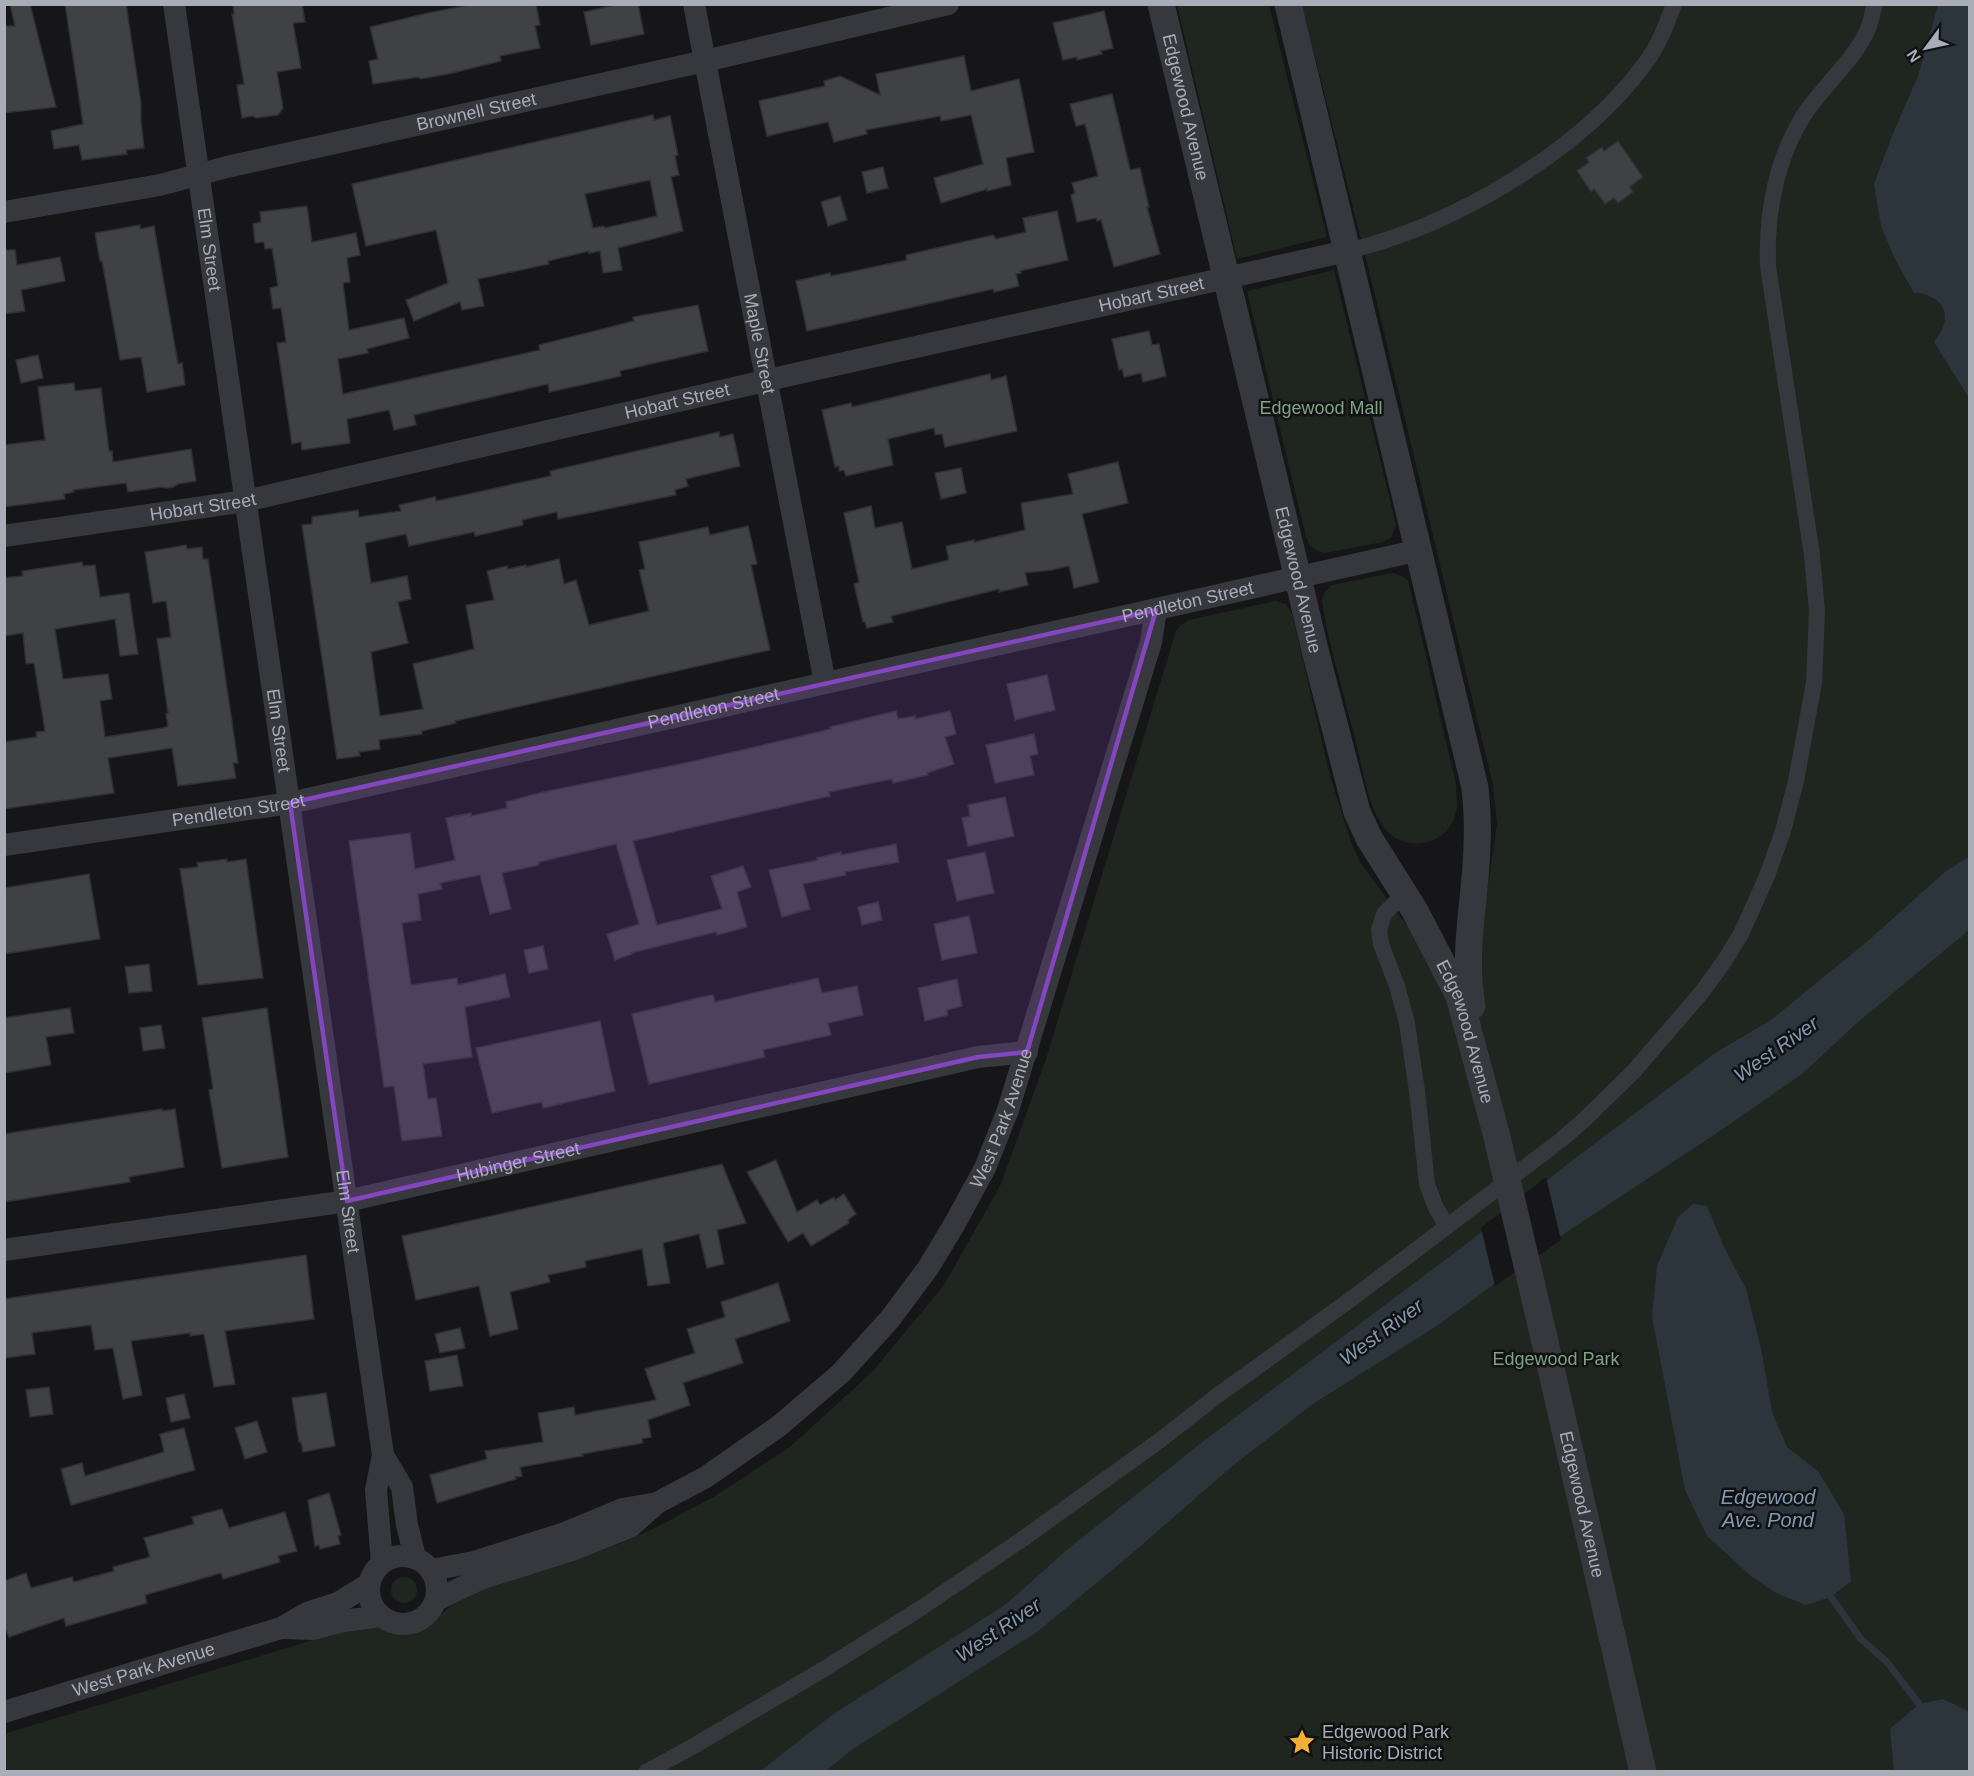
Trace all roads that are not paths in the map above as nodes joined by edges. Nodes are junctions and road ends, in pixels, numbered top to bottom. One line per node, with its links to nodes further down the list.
1 (174, 4): 9 (street, Elm Street)
2 (694, 4): 8 (street, Maple Street)
3 (948, 4): 8 (street, Brownell Street)
4 (1161, 4): 12 (street, Edgewood Avenue)
5 (1288, 4): 11 (street, Edgewood Avenue)
6 (1674, 4): 11 (street)
7 (1875, 4): 26 (street)
8 (705, 61): 9 (street, Brownell Street); 13 (street, Maple Street)
9 (198, 175): 10 (street, Brownell Street); 14 (street, Elm Street)
10 (4, 212)
11 (1347, 251): 12 (street, Hobart Street); 16 (street, Edgewood Avenue)
12 (1226, 278): 13 (street, Hobart Street); 17 (street, Edgewood Avenue)
13 (767, 380): 14 (street, Hobart Street); 19 (street, Maple Street)
14 (245, 501): 15 (street, Hobart Street); 20 (street, Elm Street)
15 (4, 536)
16 (1420, 550): 17 (street, Pendleton Street); 24 (street, Edgewood Avenue)
17 (1298, 578): 18 (street, Pendleton Street); 22 (street, Edgewood Avenue)
18 (1156, 610): 19 (street, Pendleton Street); 23 (street, West Park Avenue)
19 (825, 683): 20 (street, Pendleton Street)
20 (290, 803): 21 (street, Pendleton Street); 25 (street, Elm Street)
21 (4, 845)
22 (1404, 894): 24 (street, Edgewood Avenue); 26 (street)
23 (1027, 1052): 25 (street, Hubinger Street); 29 (street, West Park Avenue)
24 (1496, 1133): 38 (street, Edgewood Avenue, bridge)
25 (347, 1201): 27 (street, Hubinger Street); 28 (street, Elm Street)
26 (1447, 1226): 37 (street)
27 (4, 1250)
28 (383, 1455): 30 (street, Elm Street); 31 (street, Elm Street)
29 (657, 1503): 31 (street, West Park Avenue); 33 (street, West Park Avenue)
30 (382, 1563): 31 (street); 32 (street)
31 (423, 1564): 33 (street)
32 (369, 1584): 34 (street); 35 (street, West Park Avenue)
33 (436, 1600): 34 (street)
34 (381, 1616): 35 (street, West Park Avenue)
35 (281, 1628): 36 (street, West Park Avenue)
36 (4, 1712)
37 (646, 1772)
38 (1643, 1772)

